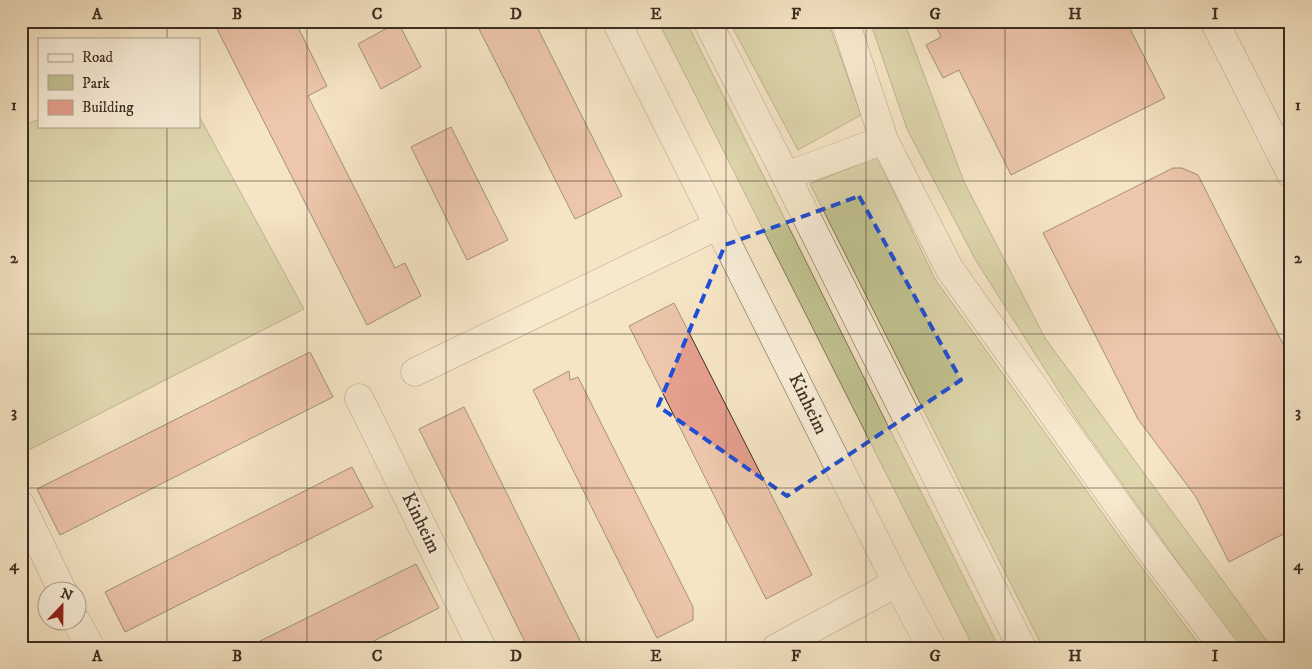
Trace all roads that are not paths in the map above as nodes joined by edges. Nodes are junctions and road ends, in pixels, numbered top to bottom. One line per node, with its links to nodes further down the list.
1 (616, 21): 8 (street, Kinheim)
2 (707, 21): 7 (street)
3 (845, 21): 5 (street)
4 (1214, 21): 6 (street)
5 (884, 140): 7 (street); 20 (street)
6 (1291, 174)
7 (786, 176): 19 (street)
8 (719, 225): 9 (street); 13 (street, Kinheim)
9 (415, 372)
10 (359, 398): 16 (street, Kinheim)
11 (21, 506): 12 (street)
12 (58, 582)
13 (897, 583): 17 (street); 18 (street, Kinheim)
14 (82, 632): 15 (street)
15 (90, 648)
16 (482, 648)
17 (776, 648)
18 (932, 648)
19 (1022, 648)
20 (1224, 648)

